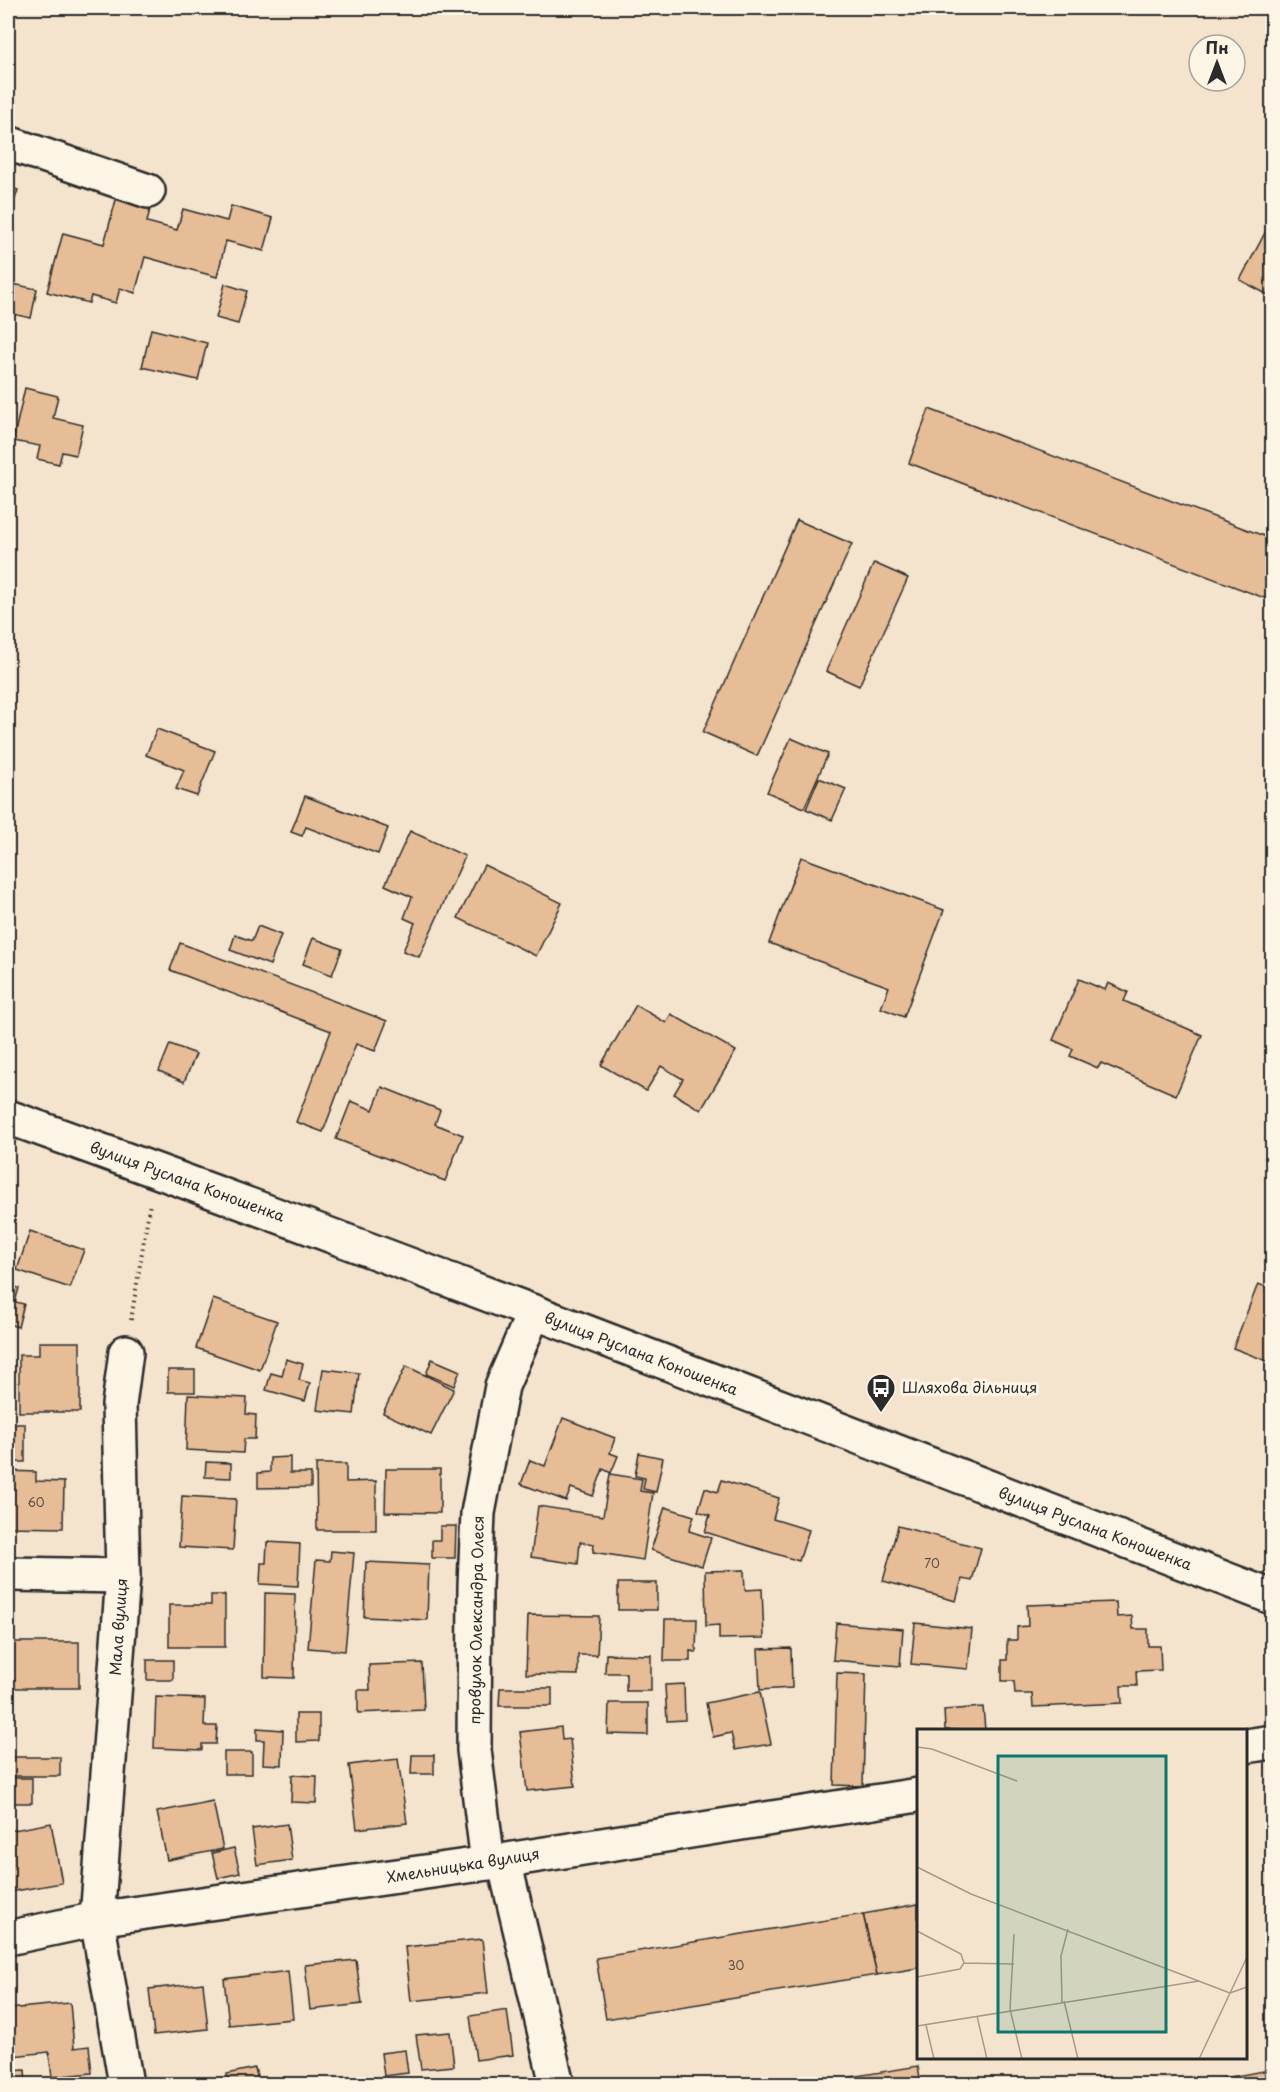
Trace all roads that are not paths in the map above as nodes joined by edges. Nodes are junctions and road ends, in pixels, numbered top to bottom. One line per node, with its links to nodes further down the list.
1 (8, 142): 2 (street)
2 (148, 191)
3 (8, 1117): 4 (street, вулиця Руслана Коношенка)
4 (534, 1312): 8 (street, вулиця Руслана Коношенка); 12 (street, провулок Олександра Олеся)
5 (126, 1352): 7 (street, Мала вулиця)
6 (8, 1574): 7 (street)
7 (123, 1576): 13 (street, Мала вулиця)
8 (1272, 1597)
9 (1272, 1742): 10 (street)
10 (1247, 1746)
11 (917, 1795): 12 (street, Хмельницька вулиця)
12 (496, 1862): 13 (street, Хмельницька вулиця); 16 (street, провулок Олександра Олеся)
13 (97, 1919): 14 (street, Хмельницька вулиця); 15 (street, Мала вулиця)
14 (8, 1938)
15 (126, 2085)
16 (557, 2085)

